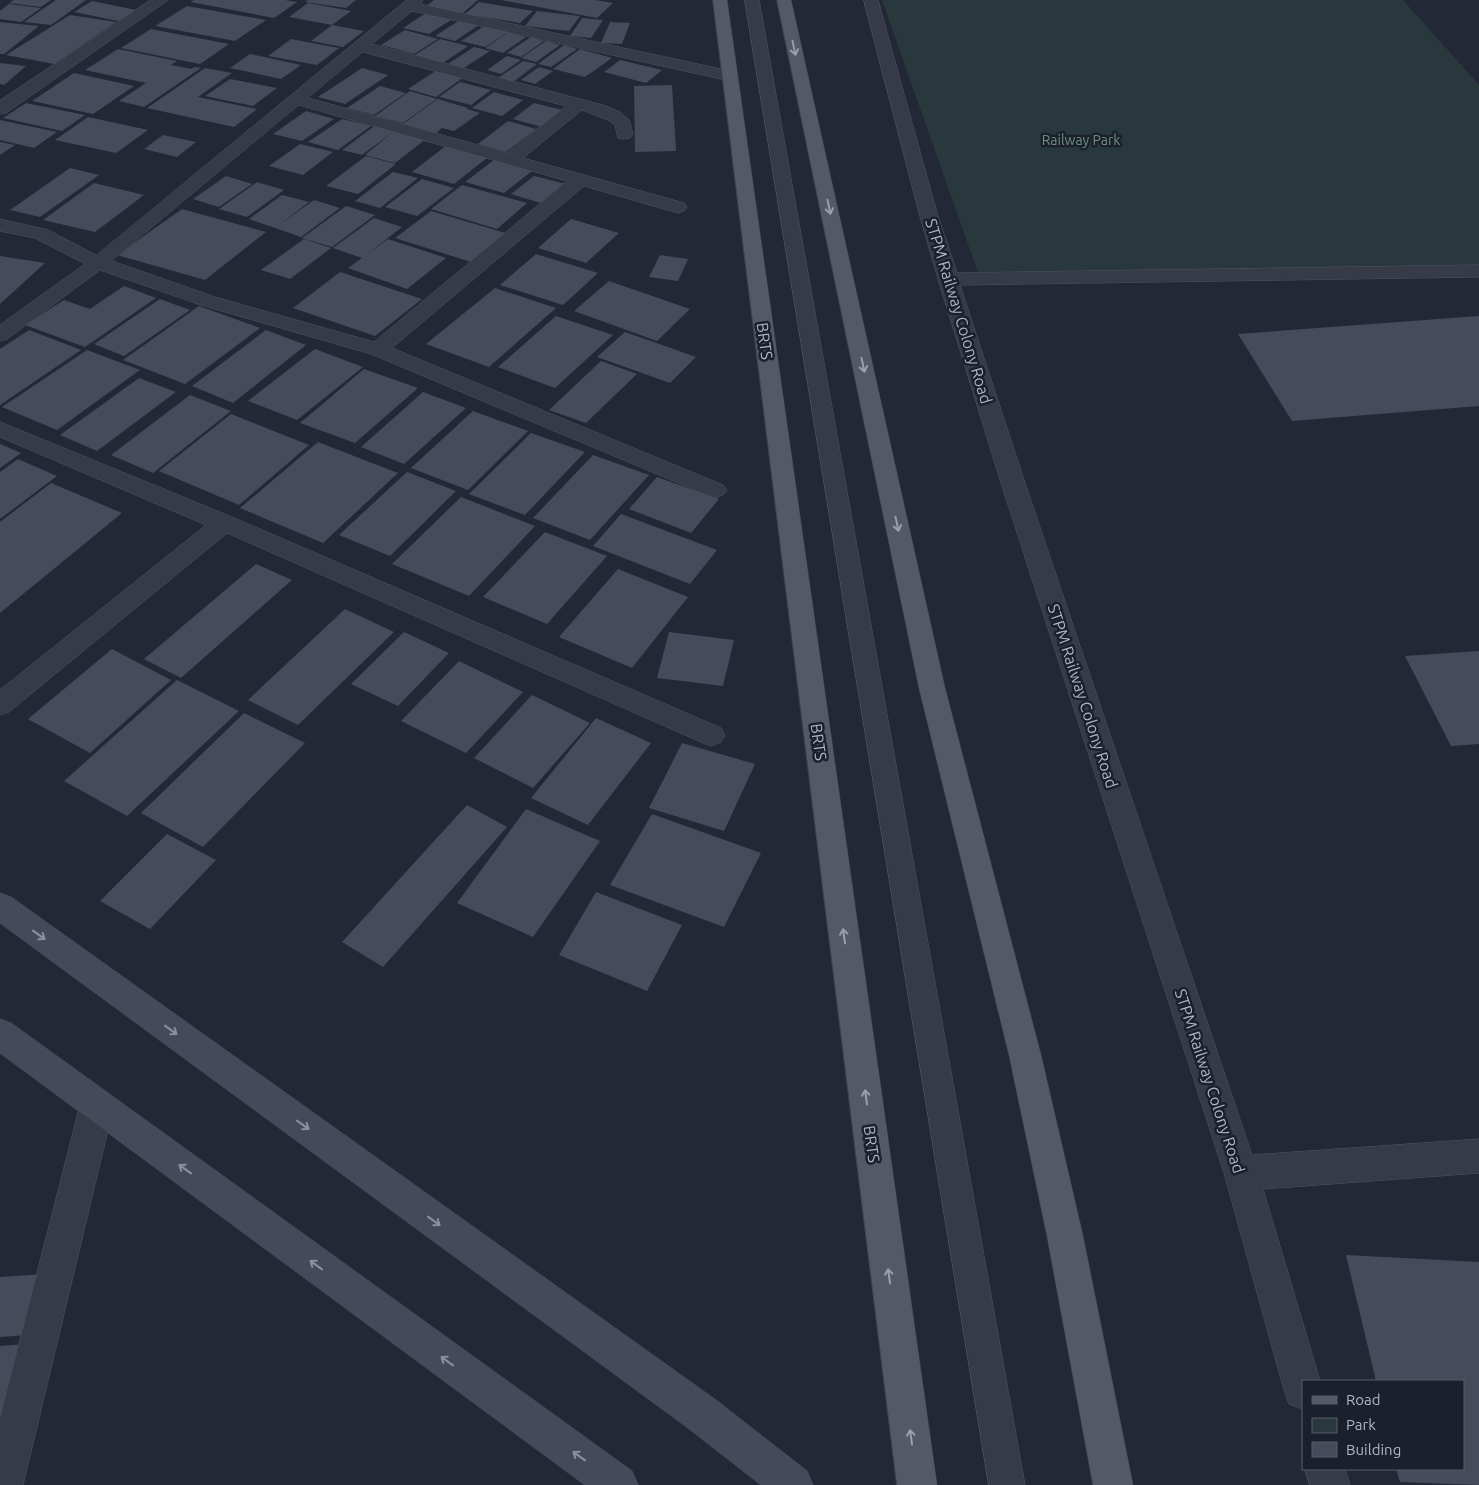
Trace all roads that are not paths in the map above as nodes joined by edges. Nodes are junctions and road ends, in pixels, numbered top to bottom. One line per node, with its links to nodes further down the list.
1 (161, 0): 11 (street)
2 (720, 0): 8 (main road, BRTS)
3 (752, 0): 38 (lane)
4 (784, 0): 39 (main road, one-way to 39)
5 (871, 0): 19 (street, STPM Railway Colony Road)
6 (412, 3): 7 (street); 8 (street)
7 (360, 46): 9 (street); 10 (street)
8 (730, 76): 37 (main road, BRTS, one-way to 8)
9 (295, 99): 13 (street); 17 (street)
10 (579, 104): 12 (street); 13 (street)
11 (0, 109)
12 (624, 134)
13 (510, 160): 14 (street)
14 (581, 180): 15 (street); 21 (street)
15 (678, 207)
16 (0, 225): 17 (street)
17 (98, 263): 20 (street); 21 (street)
18 (1479, 271): 19 (street)
19 (948, 279): 31 (street, STPM Railway Colony Road)
20 (0, 335)
21 (378, 350): 23 (street)
22 (0, 429): 24 (street)
23 (715, 490)
24 (224, 523): 25 (street); 26 (street)
25 (0, 705)
26 (711, 735)
27 (0, 906): 36 (street, one-way to 36)
28 (0, 1034): 29 (street)
29 (97, 1105): 34 (street); 35 (street, one-way to 29)
30 (1479, 1156): 31 (street)
31 (1241, 1173): 32 (street, STPM Railway Colony Road)
32 (1302, 1386)
33 (1325, 1470): 40 (street)
34 (3, 1485)
35 (618, 1485)
36 (793, 1485)
37 (917, 1485)
38 (1007, 1485)
39 (1113, 1485)
40 (1330, 1485)

